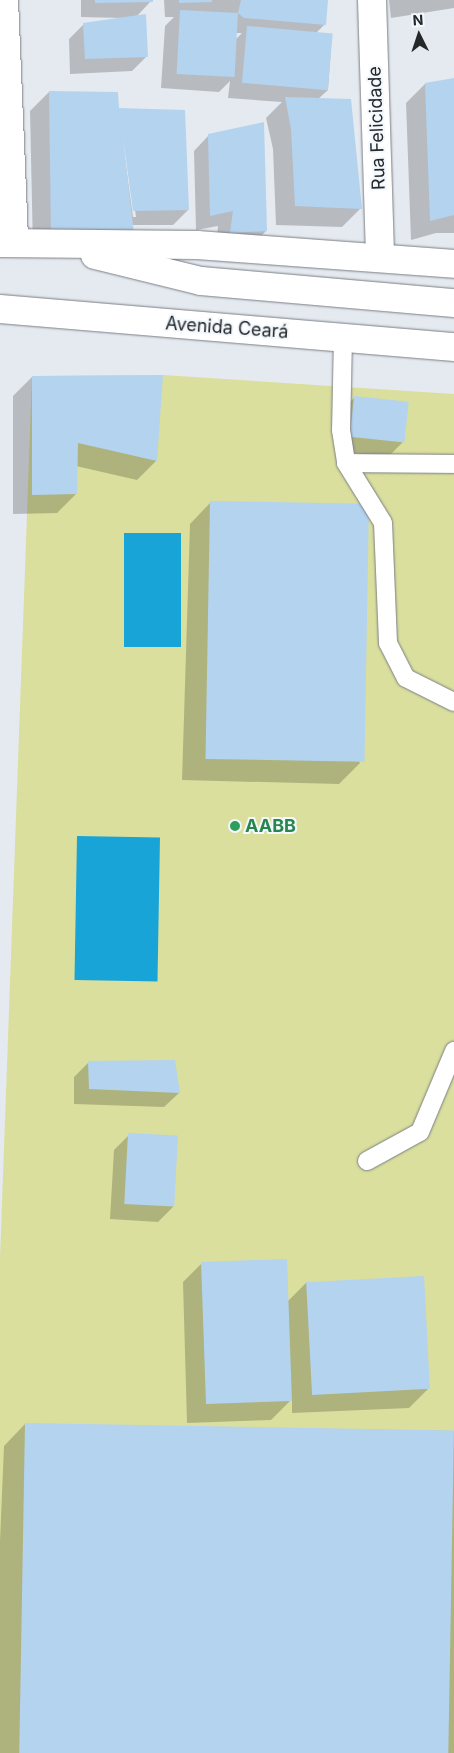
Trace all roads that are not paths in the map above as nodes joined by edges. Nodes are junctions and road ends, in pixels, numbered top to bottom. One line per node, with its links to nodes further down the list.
1 (4, 0): 3 (main road)
2 (372, 0): 5 (main road, Rua Felicidade)
3 (7, 243): 4 (main road)
4 (50, 244): 5 (main road); 7 (main road)
5 (380, 256): 6 (main road)
6 (454, 264)
7 (454, 303)
8 (0, 309): 9 (main road, Avenida Ceará)
9 (343, 337): 10 (main road, Avenida Ceará); 11 (lane)
10 (454, 347)
11 (346, 463): 12 (lane); 13 (lane)
12 (454, 464)
13 (454, 702)
14 (454, 1051): 15 (lane)
15 (367, 1161)

